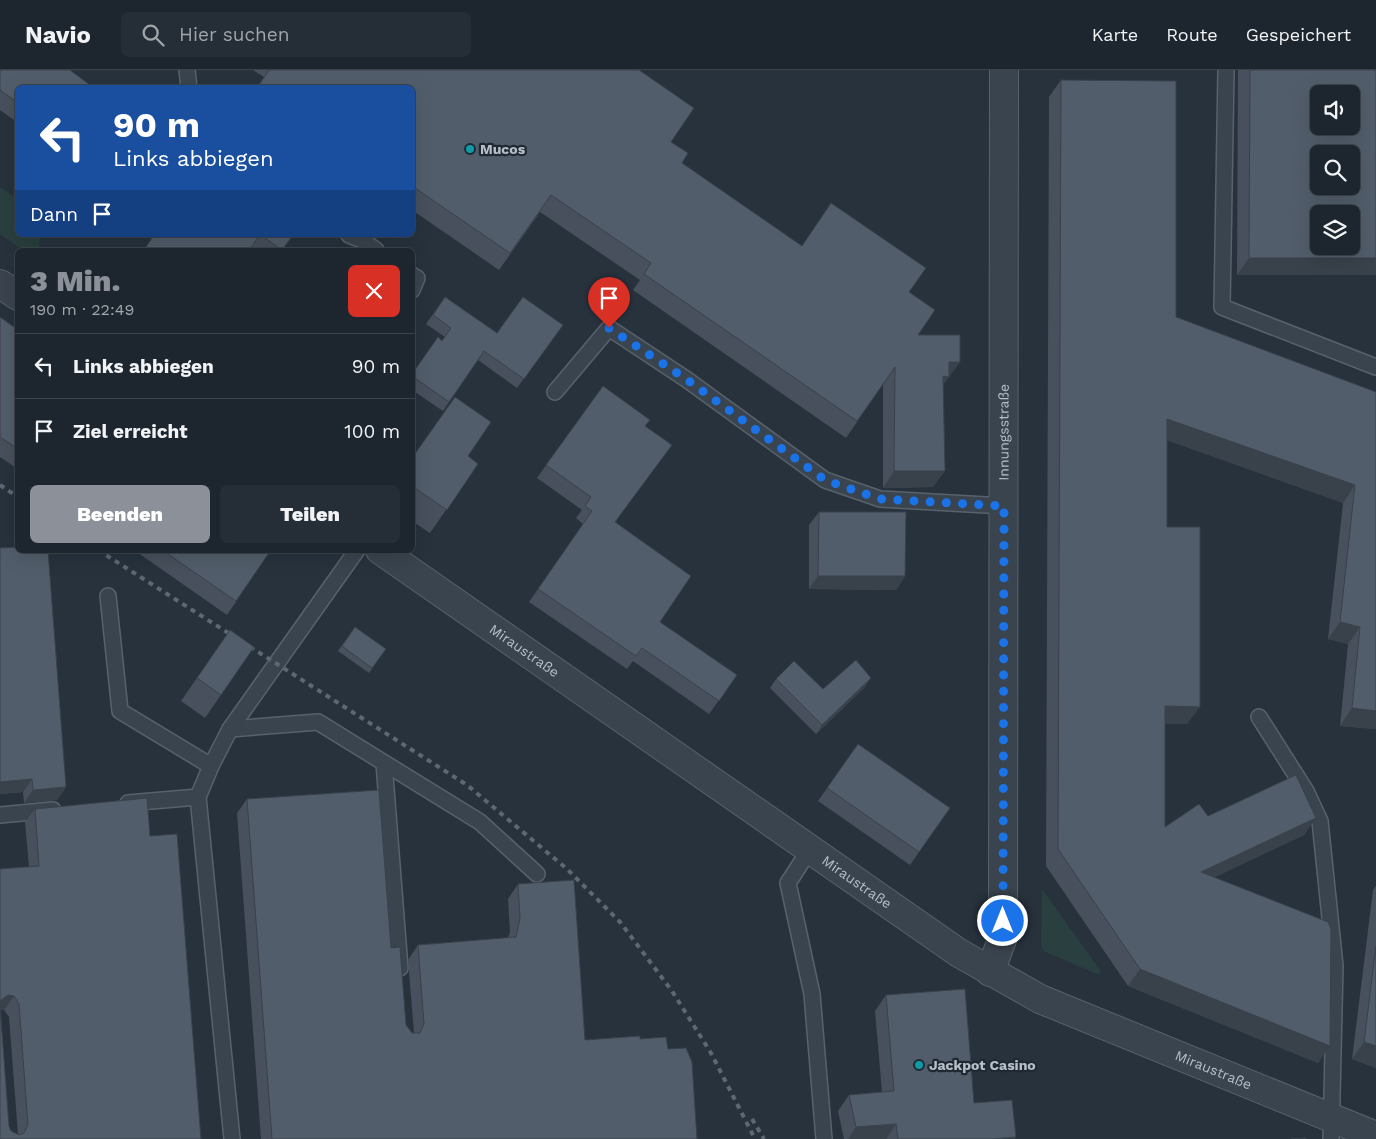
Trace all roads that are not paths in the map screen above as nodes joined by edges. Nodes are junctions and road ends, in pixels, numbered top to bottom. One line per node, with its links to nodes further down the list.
1 (187, 70): 4 (lane)
2 (1004, 70): 11 (street, Innungsstraße)
3 (1226, 70): 9 (lane)
4 (189, 85)
5 (354, 237): 6 (lane)
6 (373, 248)
7 (0, 284): 8 (street)
8 (15, 294)
9 (1376, 367)
10 (554, 392): 11 (lane)
11 (1004, 506): 25 (street, Innungsstraße)
12 (355, 553): 16 (lane)
13 (384, 553): 23 (street, Miraustraße)
14 (108, 596): 18 (lane)
15 (1259, 717): 27 (lane)
16 (230, 729): 17 (lane); 18 (lane)
17 (384, 763): 24 (lane); 26 (lane)
18 (211, 766): 19 (lane)
19 (198, 797): 20 (lane); 29 (lane)
20 (109, 805)
21 (70, 808): 22 (lane)
22 (0, 815)
23 (810, 850): 25 (street, Miraustraße); 30 (lane)
24 (537, 874)
25 (990, 972): 27 (street, Miraustraße)
26 (401, 980)
27 (1330, 1128): 28 (street, Miraustraße)
28 (1376, 1136)
29 (232, 1139)
30 (824, 1139)

